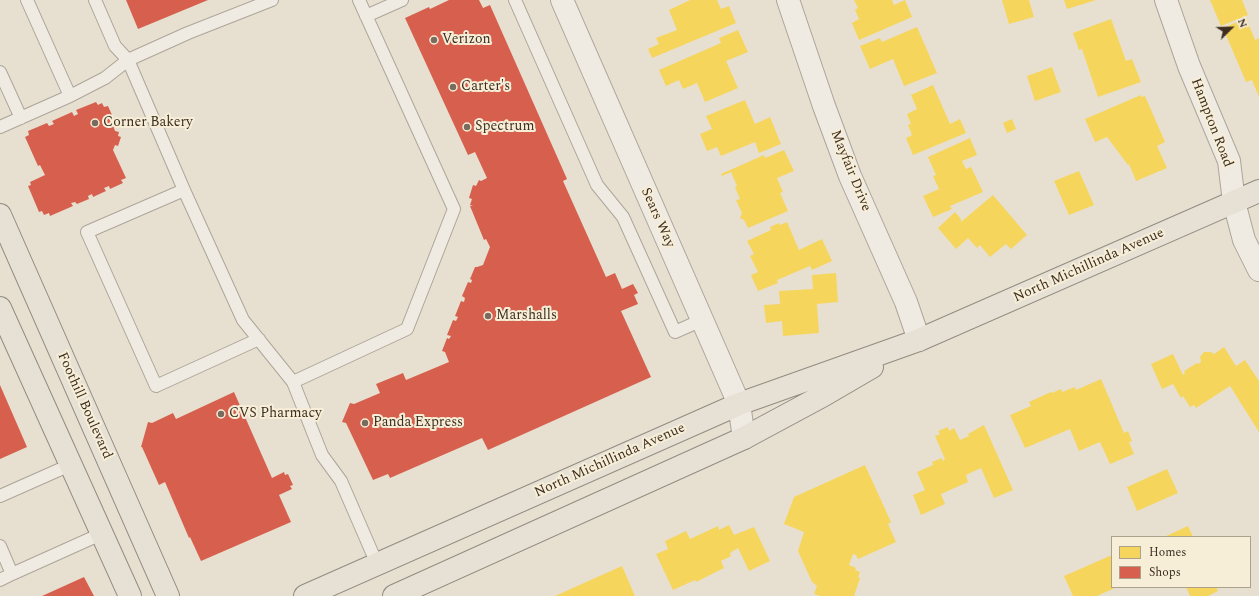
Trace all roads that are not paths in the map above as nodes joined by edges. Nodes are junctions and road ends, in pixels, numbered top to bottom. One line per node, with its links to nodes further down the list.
1 (27, 0): 13 (lane)
2 (95, 0): 11 (lane)
3 (272, 0): 11 (lane)
4 (359, 0): 10 (lane)
5 (402, 0): 10 (lane)
6 (515, 0): 22 (lane)
7 (562, 0): 22 (street, Sears Way)
8 (788, 0): 24 (street, Mayfair Drive)
9 (1166, 0): 18 (street, Hampton Road)
10 (366, 16): 25 (lane)
11 (128, 60): 13 (lane); 16 (lane)
12 (0, 72): 14 (lane)
13 (70, 96): 14 (lane)
14 (21, 118): 15 (lane)
15 (0, 128)
16 (184, 190): 23 (lane); 23 (lane)
17 (1259, 192): 18 (main road, North Michillinda Avenue)
18 (1234, 202): 20 (street, Hampton Road); 24 (main road, North Michillinda Avenue)
19 (0, 215): 36 (main road, Foothill Boulevard)
20 (1259, 270)
21 (0, 308): 28 (main road)
22 (702, 320): 26 (street, Sears Way)
23 (259, 340): 25 (lane)
24 (919, 340): 26 (main road, North Michillinda Avenue); 27 (main road, North Michillinda Avenue)
25 (293, 382): 32 (lane)
26 (739, 404): 27 (street, Sears Way); 32 (main road, North Michillinda Avenue)
27 (744, 438): 38 (main road, North Michillinda Avenue)
28 (70, 465): 29 (lane); 30 (main road)
29 (0, 496)
30 (101, 534): 33 (lane); 35 (main road)
31 (0, 546): 33 (lane)
32 (377, 564): 37 (main road, North Michillinda Avenue)
33 (12, 574): 34 (lane)
34 (0, 580)
35 (130, 596)
36 (168, 596)
37 (305, 596)
38 (394, 596)

